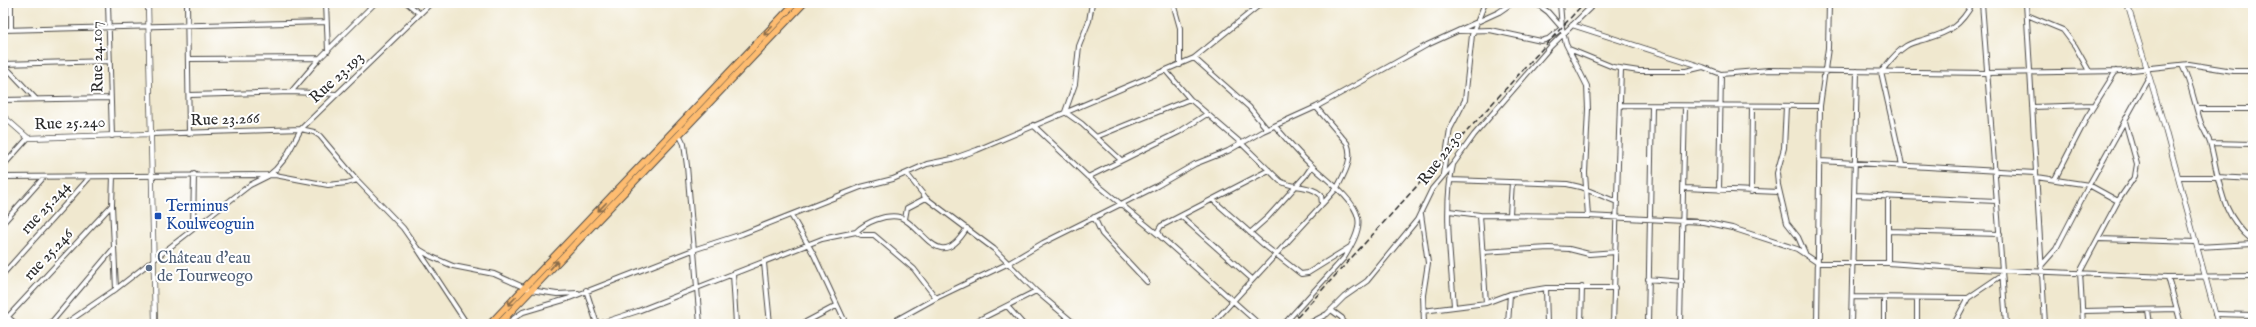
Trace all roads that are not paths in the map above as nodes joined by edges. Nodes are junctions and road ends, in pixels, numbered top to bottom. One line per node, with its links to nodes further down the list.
1 (11, 3): 34 (street)
2 (108, 3): 31 (street, Rue 24.107)
3 (148, 3): 30 (street)
4 (187, 3): 29 (street)
5 (326, 3): 27 (street)
6 (375, 3): 39 (street)
7 (407, 3): 24 (street)
8 (431, 3): 24 (street, Rue 23.193)
9 (795, 3): 195 (main road, one-way to 195)
10 (804, 3): 90 (main road)
11 (1092, 3): 80 (street)
12 (1173, 3): 45 (street)
13 (1262, 3): 41 (street)
14 (1485, 3): 26 (street)
15 (1512, 3): 26 (street)
16 (1536, 3): 32 (street)
17 (1560, 3): 32 (street)
18 (1595, 3): 28 (street, Rue 22.30)
19 (1829, 3): 52 (street)
20 (1973, 3): 56 (street)
21 (1982, 3): 58 (street)
22 (2026, 3): 25 (street)
23 (2126, 3): 49 (street)
24 (420, 14): 62 (street, Rue 23.193)
25 (2027, 15): 54 (street); 57 (street)
26 (1478, 21): 35 (street); 36 (street)
27 (326, 22): 29 (street); 39 (street)
28 (1572, 25): 37 (street, Rue 22.30); 47 (street)
29 (189, 26): 30 (street); 42 (street)
30 (149, 27): 31 (street); 88 (street)
31 (110, 28): 34 (street); 43 (street, Rue 24.107)
32 (1562, 28): 36 (street); 37 (street)
33 (3, 30): 34 (street)
34 (11, 30)
35 (1457, 31): 36 (street); 76 (street)
36 (1474, 31): 109 (street)
37 (1563, 34): 38 (street); 99 (street, Rue 22.30)
38 (1569, 49): 48 (street); 128 (street)
39 (328, 50): 40 (street)
40 (320, 58): 42 (street); 61 (street)
41 (1194, 58): 45 (street); 87 (street)
42 (189, 59): 63 (street)
43 (110, 61): 44 (street); 65 (street, Rue 24.107)
44 (3, 64): 64 (street)
45 (1180, 65): 51 (street)
46 (2182, 65): 49 (street); 50 (street); 78 (street)
47 (1703, 68): 48 (street); 59 (street)
48 (1621, 69): 68 (street)
49 (2147, 69): 55 (street); 60 (street)
50 (2253, 70)
51 (1166, 71): 66 (street); 80 (street)
52 (1825, 71): 53 (street); 59 (street); 75 (street)
53 (1857, 71): 56 (street); 100 (street)
54 (2089, 71): 55 (street); 57 (street)
55 (2116, 71): 69 (street)
56 (1881, 72): 58 (street); 101 (street)
57 (2031, 72): 58 (street); 77 (street)
58 (1987, 73): 105 (street)
59 (1721, 74): 72 (street)
60 (2149, 77): 83 (street); 117 (street)
61 (291, 92): 62 (street); 63 (street)
62 (336, 94): 86 (street, Rue 23.193)
63 (190, 96): 89 (street)
64 (35, 98): 65 (street); 67 (street)
65 (110, 98): 91 (street, Rue 24.107)
66 (1190, 99): 81 (street); 92 (street)
67 (3, 100)
68 (1620, 105): 70 (street); 138 (street)
69 (2094, 105): 77 (street); 119 (street)
70 (1652, 106): 71 (street); 152 (street)
71 (1685, 106): 72 (street); 127 (street)
72 (1720, 106): 73 (street); 129 (street)
73 (1752, 106): 74 (street); 130 (street)
74 (1786, 106): 75 (street); 131 (street)
75 (1820, 106): 98 (street)
76 (1316, 107): 85 (street); 126 (street)
77 (2032, 107): 110 (street)
78 (2198, 109): 79 (street); 95 (street)
79 (2253, 109)
80 (1065, 112): 84 (street); 92 (street)
81 (1207, 114): 94 (street); 97 (street)
82 (3, 116): 93 (street)
83 (2125, 121): 125 (street); 137 (street)
84 (1033, 125): 108 (street); 116 (street)
85 (1274, 126): 87 (street); 103 (street)
86 (300, 129): 89 (street, Rue 23.266); 112 (street, Rue 23.193); 121 (street)
87 (1267, 129): 94 (street)
88 (151, 134): 89 (street, Rue 23.266); 91 (street, Rue 25.240); 106 (street)
89 (189, 134)
90 (679, 134): 169 (street); 199 (main road, one-way to 90)
91 (112, 136): 93 (street, Rue 25.240)
92 (1096, 137): 97 (street)
93 (28, 138): 102 (street, Rue 25.240)
94 (1241, 143): 104 (street); 139 (street)
95 (2210, 143): 96 (street); 118 (street)
96 (2253, 144)
97 (1121, 160): 116 (street)
98 (1820, 161): 100 (street); 178 (street)
99 (1454, 163): 109 (street, Rue 22.30); 122 (street)
100 (1854, 163): 101 (street); 132 (street)
101 (1902, 165): 105 (street)
102 (3, 166)
103 (1312, 166): 124 (street); 126 (street)
104 (1269, 170): 124 (street); 135 (street)
105 (1996, 170): 110 (street); 136 (street)
106 (152, 174): 107 (street); 111 (street); 174 (street)
107 (194, 174): 112 (street); 156 (street)
108 (907, 174): 134 (street); 143 (street)
109 (1443, 175): 144 (street, Rue 22.30)
110 (2036, 175): 119 (street); 180 (street)
111 (113, 176): 115 (street); 141 (street)
112 (268, 176): 121 (street); 156 (street)
113 (3, 177): 114 (street)
114 (44, 177): 115 (street); 154 (street)
115 (90, 177): 184 (street, rue 25.244)
116 (1088, 177): 139 (street)
117 (2179, 177): 118 (street); 164 (street)
118 (2218, 177): 120 (street); 163 (street)
119 (2055, 179): 125 (street)
120 (2253, 179)
121 (357, 180): 168 (street)
122 (1450, 180): 123 (street); 142 (street)
123 (1512, 182): 128 (street); 145 (street)
124 (1297, 185): 140 (street); 159 (street)
125 (2089, 185): 137 (street); 180 (street)
126 (1337, 188): 140 (street); 166 (street)
127 (1684, 188): 129 (street); 153 (street)
128 (1586, 189): 138 (street); 147 (street)
129 (1719, 190): 130 (street)
130 (1751, 192): 131 (street)
131 (1779, 192): 172 (street)
132 (1854, 194): 133 (street); 175 (street)
133 (1888, 196): 136 (street); 157 (street)
134 (926, 198): 151 (street); 155 (street)
135 (1213, 200): 149 (street); 159 (street)
136 (1997, 201): 160 (street)
137 (2118, 201): 162 (street)
138 (1617, 202): 150 (street)
139 (1119, 204): 148 (street); 161 (street)
140 (1322, 204): 173 (street)
141 (112, 205): 167 (street); 221 (street, rue 25.246)
142 (1450, 211): 146 (street); 212 (street)
143 (791, 214): 165 (street); 169 (street)
144 (1421, 214): 214 (street, Rue 22.30); 216 (street)
145 (1510, 214): 146 (street); 147 (street)
146 (1480, 215): 170 (street)
147 (1588, 216): 150 (street)
148 (1094, 217): 177 (street); 191 (street)
149 (1182, 217): 161 (street); 189 (street)
150 (1617, 218): 152 (street); 171 (street)
151 (905, 219): 155 (street); 158 (street)
152 (1650, 220): 153 (street); 190 (street)
153 (1683, 221): 172 (street); 192 (street)
154 (3, 223)
155 (967, 228): 177 (street)
156 (192, 229): 174 (street)
157 (1888, 231): 160 (street); 179 (street)
158 (856, 232): 165 (street); 203 (street)
159 (1250, 233): 173 (street)
160 (2000, 234): 182 (street)
161 (1161, 237): 208 (street)
162 (2099, 239): 164 (street); 183 (street)
163 (2253, 243): 164 (street)
164 (2197, 244): 188 (street)
165 (808, 245): 176 (street); 210 (street)
166 (1350, 247): 173 (street); 243 (street)
167 (114, 248): 198 (street); 224 (street)
168 (417, 248): 195 (street); 227 (street)
169 (693, 250): 193 (street); 201 (street)
170 (1483, 252): 171 (street); 209 (street)
171 (1616, 252): 197 (street)
172 (1805, 253): 178 (street)
173 (1276, 255): 189 (street)
174 (153, 259): 198 (street); 226 (street)
175 (1854, 262): 178 (street); 179 (street); 204 (street)
176 (764, 263): 185 (street); 234 (street)
177 (1009, 263): 200 (street); 203 (street)
178 (1818, 263): 253 (street)
179 (1888, 263): 182 (street)
180 (2041, 266): 181 (street)
181 (2040, 271): 182 (street); 183 (street); 259 (street)
182 (2002, 272): 206 (street); 258 (street)
183 (2080, 272): 187 (street); 217 (street)
184 (3, 274)
185 (733, 274): 193 (street); 233 (street)
186 (2253, 276): 188 (street)
187 (2168, 277): 188 (street); 213 (street)
188 (2206, 277): 219 (street)
189 (1252, 279): 208 (street)
190 (1648, 279): 192 (street); 251 (street)
191 (1147, 282)
192 (1682, 282): 252 (street)
193 (696, 287): 231 (street); 232 (street)
194 (1582, 287): 196 (street); 197 (street); 249 (street)
195 (524, 288): 199 (street); 228 (main road, one-way to 228)
196 (1546, 288): 202 (street); 248 (street)
197 (1615, 288): 250 (street)
198 (116, 289): 225 (street)
199 (530, 290): 201 (street); 229 (main road)
200 (1036, 290): 211 (street); 240 (street)
201 (584, 291): 230 (street); 231 (street)
202 (1510, 294): 209 (street); 247 (street)
203 (936, 298): 237 (street)
204 (1852, 298): 205 (street); 254 (street)
205 (1884, 298): 207 (street); 255 (street)
206 (1968, 298): 207 (street); 257 (street)
207 (1917, 299): 256 (street)
208 (1232, 302): 241 (street); 242 (street)
209 (1486, 303): 212 (street)
210 (836, 306): 235 (street); 236 (street)
211 (1007, 306): 238 (street); 239 (street)
212 (1454, 306): 216 (street)
213 (2177, 309): 215 (street); 262 (street)
214 (1331, 310): 244 (street, Rue 22.30); 245 (street)
215 (2148, 310): 217 (street); 261 (street)
216 (1423, 311): 246 (street)
217 (2083, 311): 260 (street)
218 (3, 313): 221 (street)
219 (2216, 314): 220 (street); 263 (street)
220 (2253, 314)
221 (8, 317): 222 (street, rue 25.246); 223 (street)
222 (3, 322)
223 (16, 324)
224 (50, 324)
225 (65, 324)
226 (155, 324)
227 (466, 324)
228 (490, 324)
229 (499, 324)
230 (506, 324)
231 (598, 324)
232 (699, 324)
233 (736, 324)
234 (770, 324)
235 (802, 324)
236 (846, 324)
237 (889, 324)
238 (971, 324)
239 (1024, 324)
240 (1075, 324)
241 (1212, 324)
242 (1259, 324)
243 (1284, 324)
244 (1308, 324)
245 (1344, 324)
246 (1424, 324)
247 (1508, 324)
248 (1547, 324)
249 (1581, 324)
250 (1613, 324)
251 (1648, 324)
252 (1680, 324)
253 (1817, 324)
254 (1851, 324)
255 (1884, 324)
256 (1917, 324)
257 (1954, 324)
258 (2006, 324)
259 (2044, 324)
260 (2083, 324)
261 (2150, 324)
262 (2181, 324)
263 (2218, 324)

